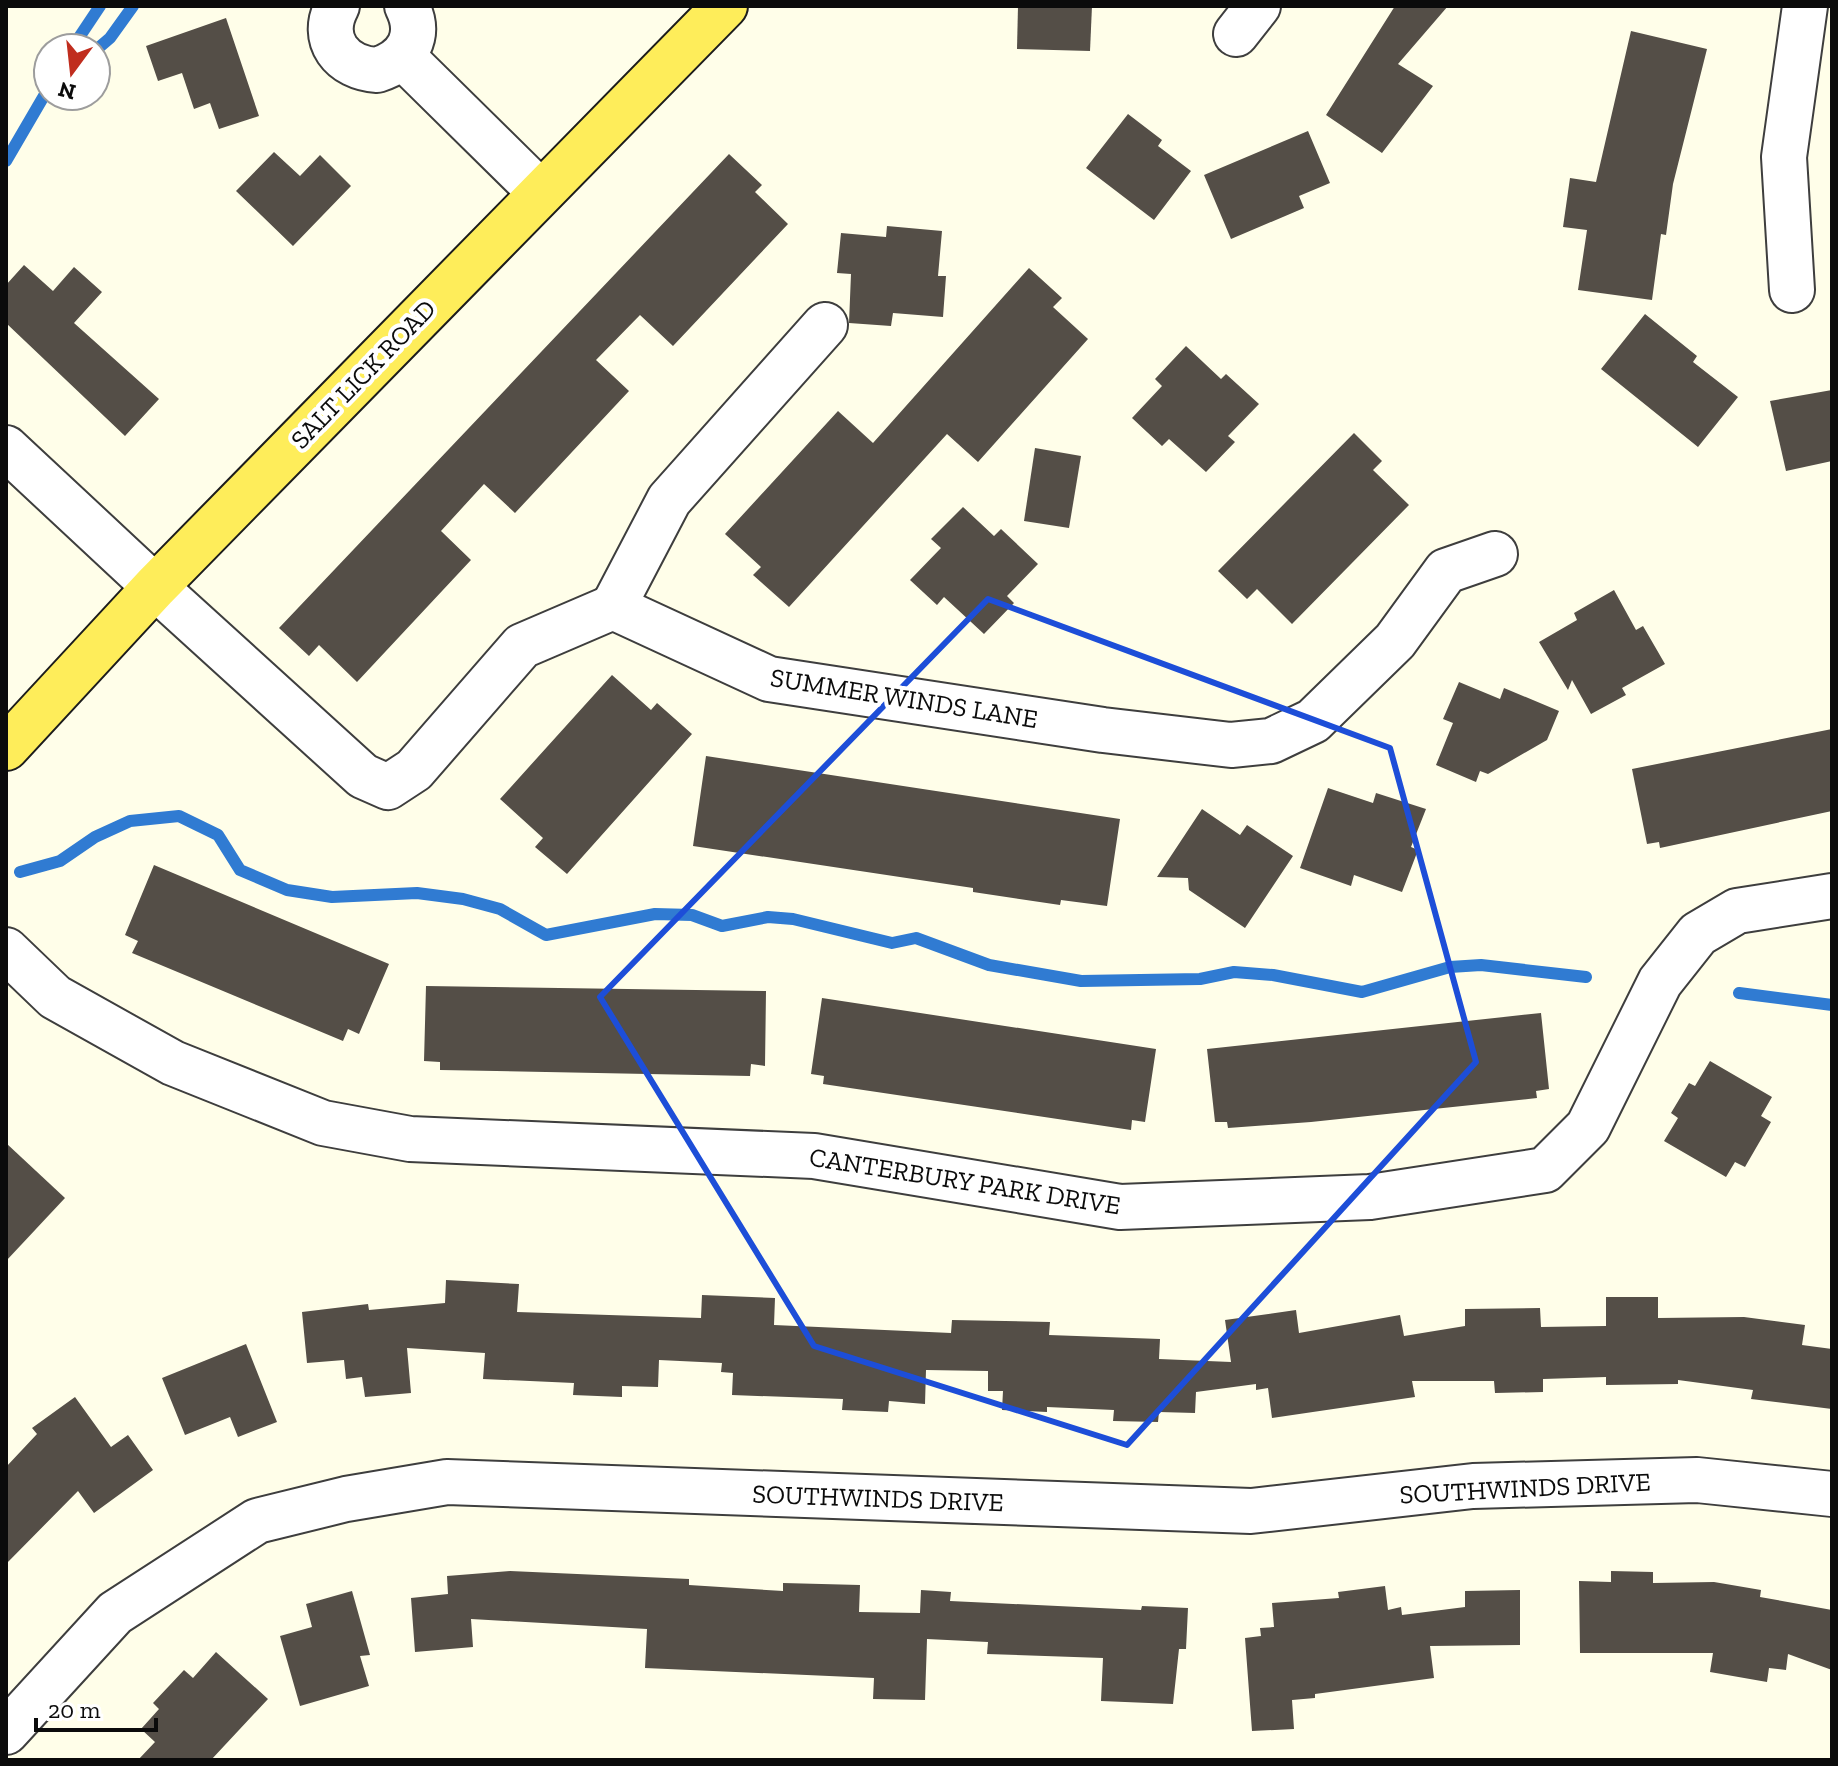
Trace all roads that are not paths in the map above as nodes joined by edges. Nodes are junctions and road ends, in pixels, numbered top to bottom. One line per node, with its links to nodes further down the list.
1 (337, 6): 5 (street)
2 (407, 6): 5 (street)
3 (725, 6): 6 (main road, SALT LICK ROAD)
4 (1805, 6): 7 (street)
5 (403, 57): 6 (street)
6 (540, 192): 11 (main road, SALT LICK ROAD)
7 (1792, 290)
8 (825, 325): 12 (street)
9 (6, 448): 11 (street)
10 (1495, 554): 12 (street, SUMMER WINDS LANE)
11 (155, 587): 12 (street); 13 (main road, SALT LICK ROAD)
12 (613, 607)
13 (6, 748)
14 (1832, 896): 15 (street, CANTERBURY PARK DRIVE)
15 (6, 950)
16 (1832, 1494): 17 (street, SOUTHWINDS DRIVE)
17 (6, 1732)

